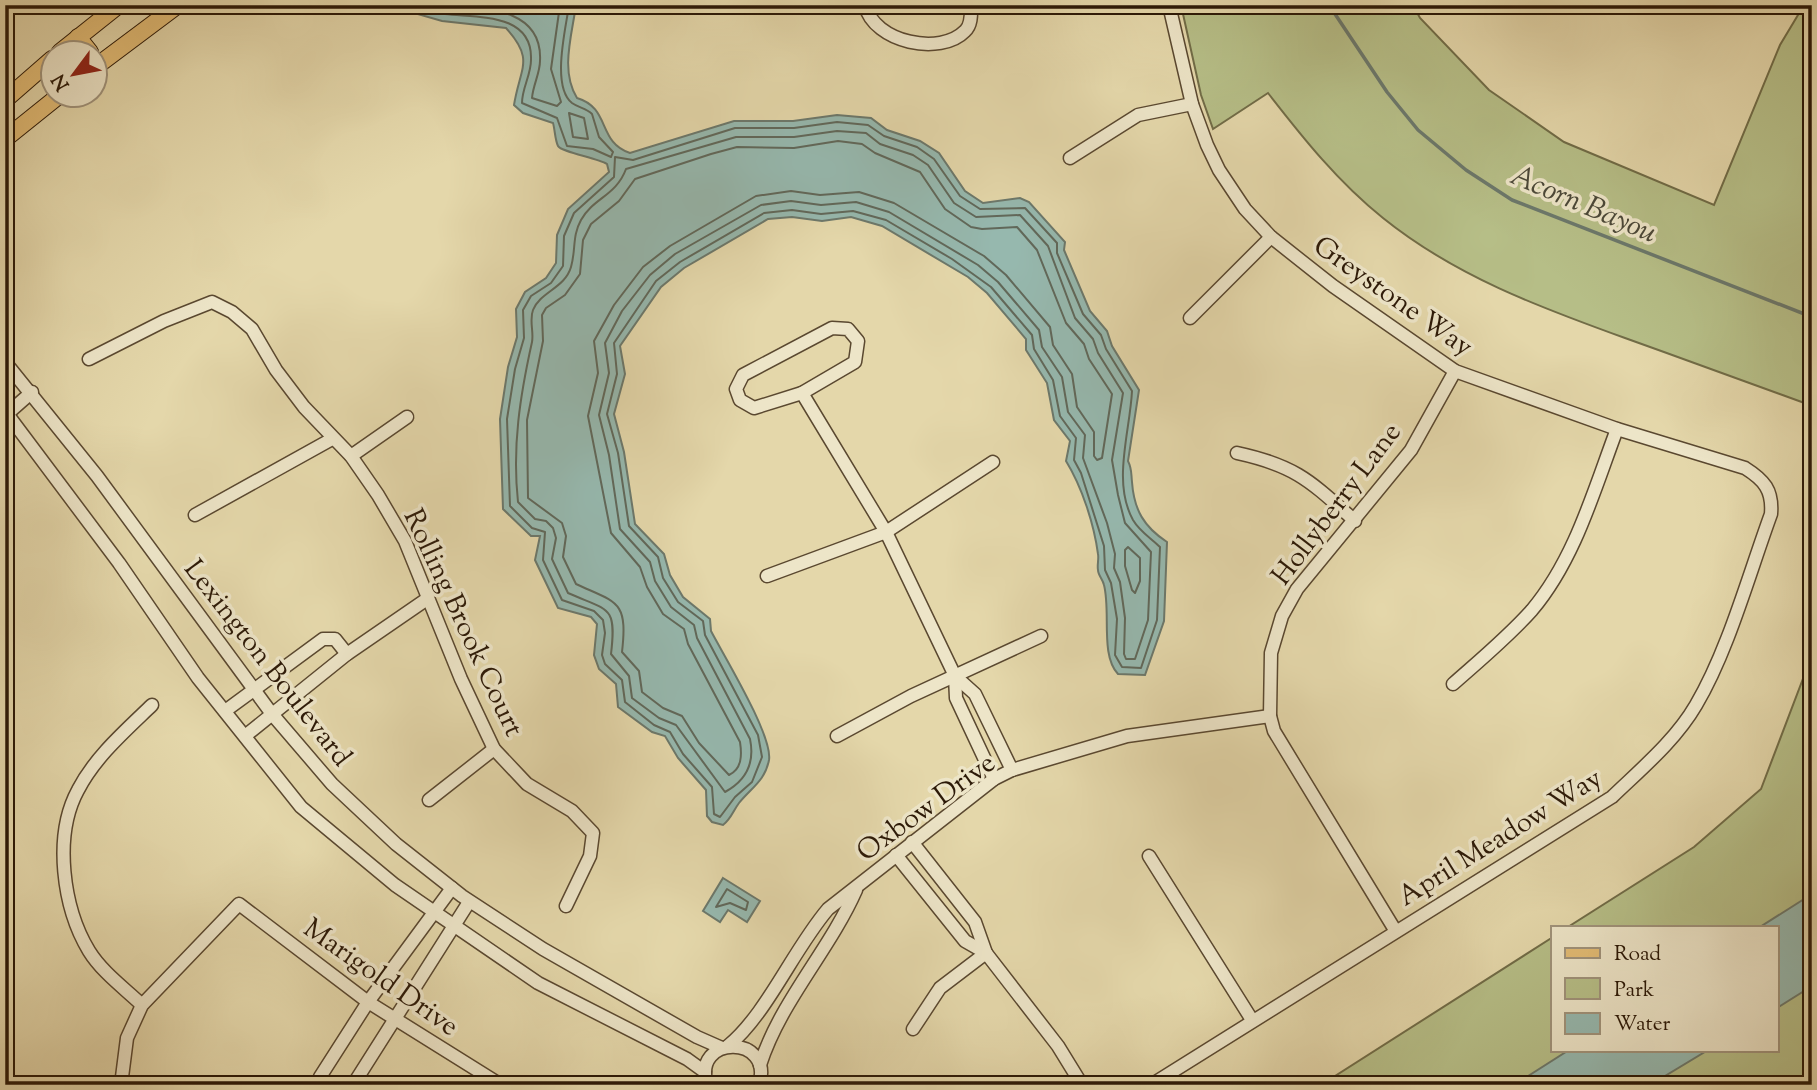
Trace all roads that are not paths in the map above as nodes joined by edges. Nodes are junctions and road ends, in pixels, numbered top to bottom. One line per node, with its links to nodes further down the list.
1 (119, 5): 6 (main road)
2 (178, 5): 7 (main road)
3 (865, 5): 4 (street)
4 (971, 5)
5 (1169, 5): 10 (street, Greystone Way)
6 (78, 37)
7 (108, 52)
8 (38, 71): 9 (main road)
9 (5, 100)
10 (1192, 104): 13 (street); 14 (street, Greystone Way)
11 (44, 108): 12 (main road)
12 (5, 139)
13 (1070, 158)
14 (1270, 237): 15 (street); 18 (street, Greystone Way)
15 (1190, 318)
16 (89, 359): 24 (street, Rolling Brook Court)
17 (5, 362): 19 (street, Lexington Boulevard)
18 (1455, 371): 23 (street, Greystone Way); 30 (street, Hollyberry Lane)
19 (32, 392): 21 (street); 38 (street, Lexington Boulevard)
20 (802, 393): 20 (street); 31 (street)
21 (6, 412): 40 (street)
22 (407, 417): 26 (street)
23 (1617, 429): 28 (street, Greystone Way); 37 (street)
24 (332, 439): 26 (street, Rolling Brook Court); 29 (street)
25 (1237, 453): 30 (street)
26 (351, 456): 33 (street, Rolling Brook Court)
27 (993, 462): 31 (street)
28 (1769, 491): 58 (street, April Meadow Way)
29 (195, 515)
30 (1355, 522): 42 (street, Hollyberry Lane)
31 (886, 531): 32 (street); 36 (street)
32 (767, 576)
33 (427, 599): 35 (street); 45 (street, Rolling Brook Court)
34 (1041, 636): 36 (street)
35 (347, 654): 38 (street); 41 (street)
36 (955, 676): 44 (street); 46 (street); 47 (street)
37 (1453, 684)
38 (254, 690): 40 (street); 41 (street, Lexington Boulevard)
39 (152, 705): 61 (street)
40 (225, 711): 43 (street)
41 (272, 714): 43 (street); 53 (street, Lexington Boulevard)
42 (1270, 716): 46 (street, Oxbow Drive); 58 (street, Hollyberry Lane)
43 (245, 736): 56 (street)
44 (837, 736)
45 (494, 749): 48 (street); 55 (street, Rolling Brook Court)
46 (1012, 770): 47 (street, Oxbow Drive)
47 (994, 779): 49 (street, Oxbow Drive)
48 (429, 800)
49 (912, 842): 50 (street, Oxbow Drive); 59 (street)
50 (897, 855): 52 (street, Oxbow Drive); 59 (street)
51 (1149, 856): 63 (street)
52 (858, 887): 65 (street, Oxbow Drive); 66 (street, Oxbow Drive)
53 (452, 888): 54 (street, Lexington Boulevard); 56 (street)
54 (470, 902): 57 (street); 65 (street, Lexington Boulevard)
55 (566, 906)
56 (434, 913): 57 (street); 60 (street)
57 (454, 927): 62 (street); 67 (street)
58 (1395, 930): 63 (street, April Meadow Way)
59 (986, 953): 64 (street); 72 (street)
60 (368, 1002): 61 (street, Marigold Drive); 62 (street, Marigold Drive); 69 (street)
61 (142, 1005): 68 (street)
62 (394, 1020): 70 (street); 71 (street, Marigold Drive)
63 (1252, 1020): 73 (street, April Meadow Way)
64 (913, 1029)
65 (725, 1047): 66 (street, Lexington Boulevard); 67 (street, Oxbow Drive)
66 (762, 1077)
67 (705, 1081)
68 (121, 1085)
69 (320, 1085)
70 (352, 1085)
71 (501, 1085)
72 (1082, 1085)
73 (1151, 1085)

